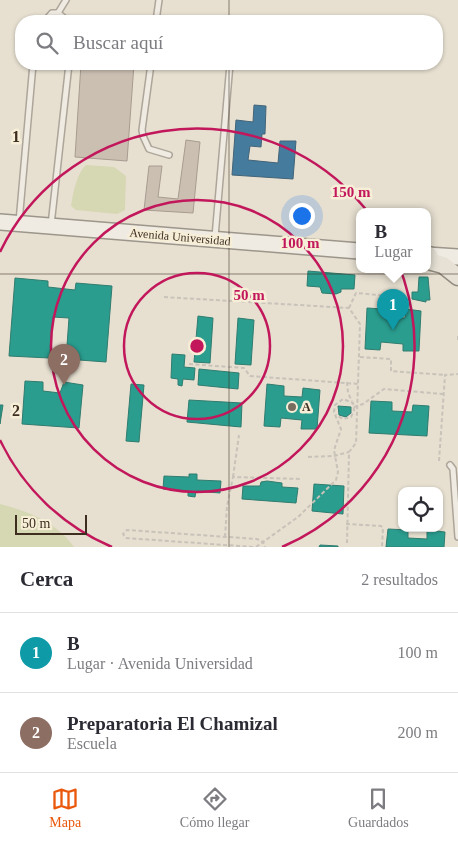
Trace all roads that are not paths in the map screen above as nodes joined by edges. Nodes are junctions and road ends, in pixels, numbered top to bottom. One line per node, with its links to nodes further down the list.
1 (66, 0): 3 (lane)
2 (159, 0): 6 (lane)
3 (58, 13): 4 (lane); 5 (lane)
4 (50, 15)
5 (60, 15)
6 (157, 15)
7 (32, 70): 13 (lane)
8 (68, 70): 14 (lane)
9 (150, 70): 11 (lane)
10 (229, 70): 15 (lane)
11 (169, 156)
12 (0, 222): 13 (main road, Avenida Universidad)
13 (19, 222): 14 (main road, Avenida Universidad)
14 (50, 226): 15 (main road, Avenida Universidad)
15 (214, 240): 16 (main road, Avenida Universidad)
16 (356, 251)
17 (431, 255): 18 (main road)
18 (458, 257)
19 (431, 260): 20 (main road)
20 (458, 277)
21 (450, 465): 22 (lane)
22 (458, 537)

